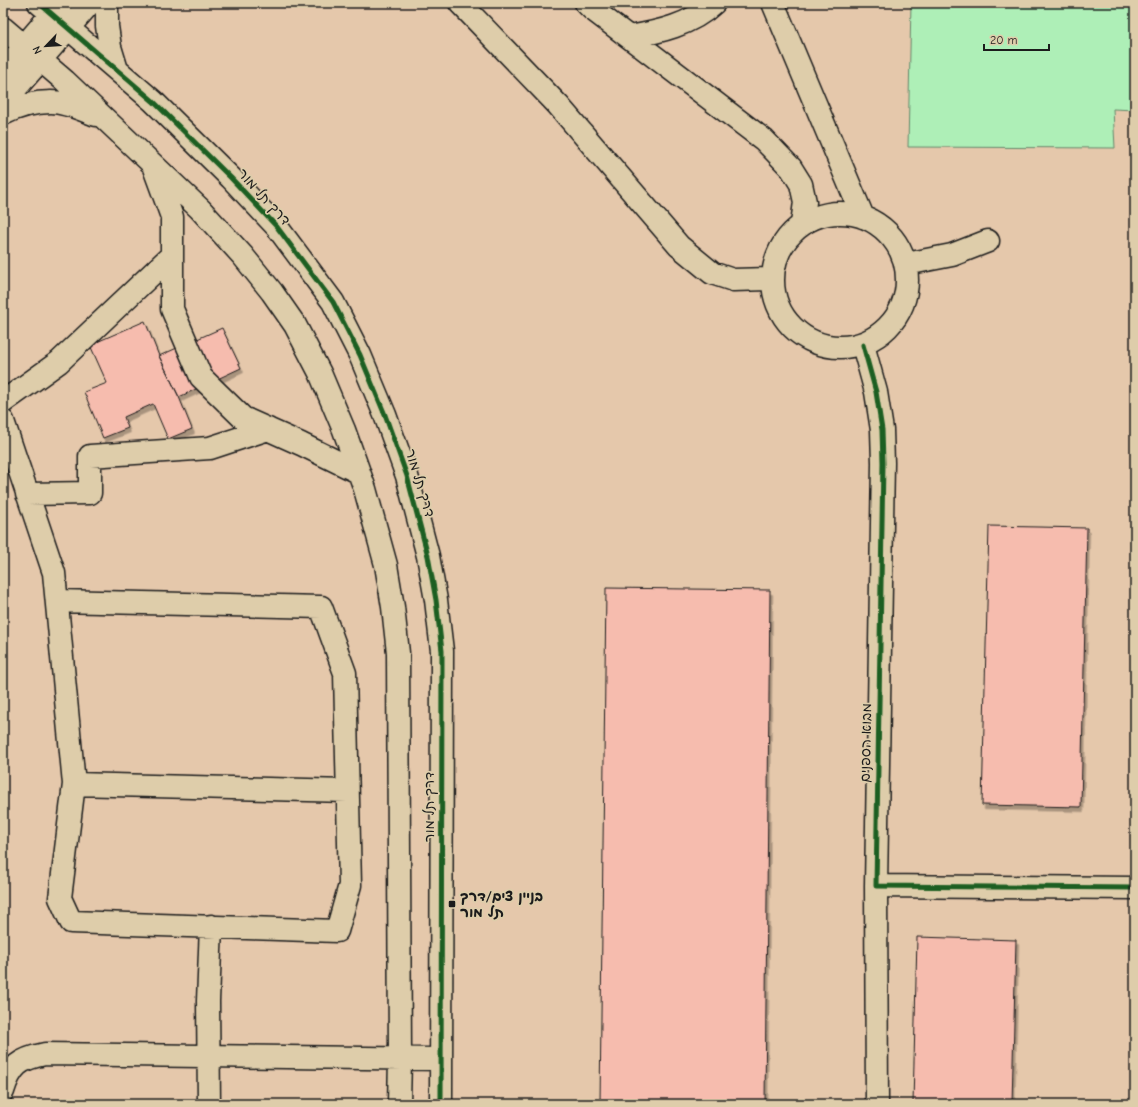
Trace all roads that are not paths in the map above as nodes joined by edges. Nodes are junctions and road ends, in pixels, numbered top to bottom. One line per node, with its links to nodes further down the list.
1 (90, 3): 7 (street)
2 (107, 3): 11 (street)
3 (460, 3): 22 (street)
4 (586, 3): 9 (street)
5 (714, 3): 9 (street)
6 (772, 3): 17 (street)
7 (55, 12): 10 (street); 11 (street, דרך תל מור)
8 (3, 28): 10 (street)
9 (629, 38): 18 (street)
10 (32, 53): 12 (street); 13 (street); 15 (street)
11 (117, 70): 37 (street, דרך תל מור)
12 (3, 71)
13 (3, 103)
14 (3, 114): 15 (street)
15 (102, 117): 16 (street)
16 (152, 164): 20 (street); 27 (street)
17 (863, 216): 18 (street); 21 (street)
18 (802, 224): 22 (street)
19 (988, 241): 21 (street)
20 (172, 255): 24 (street); 26 (street)
21 (906, 264): 23 (street)
22 (772, 279): 23 (street)
23 (862, 345): 32 (street, מבוא הספנים)
24 (3, 402)
25 (3, 421): 28 (street)
26 (268, 429): 27 (street); 28 (street)
27 (358, 472): 36 (street)
28 (27, 494): 29 (street)
29 (57, 601): 30 (street); 31 (street)
30 (74, 784): 31 (street); 34 (street)
31 (348, 791): 34 (street)
32 (876, 886): 33 (street); 42 (street, מבוא הספנים)
33 (1135, 888)
34 (211, 926): 35 (street)
35 (209, 1056): 36 (street); 38 (street); 39 (street)
36 (400, 1059): 37 (street); 40 (street)
37 (441, 1059): 41 (street, דרך תל מור)
38 (3, 1091)
39 (208, 1104)
40 (399, 1104)
41 (441, 1104)
42 (877, 1104)

